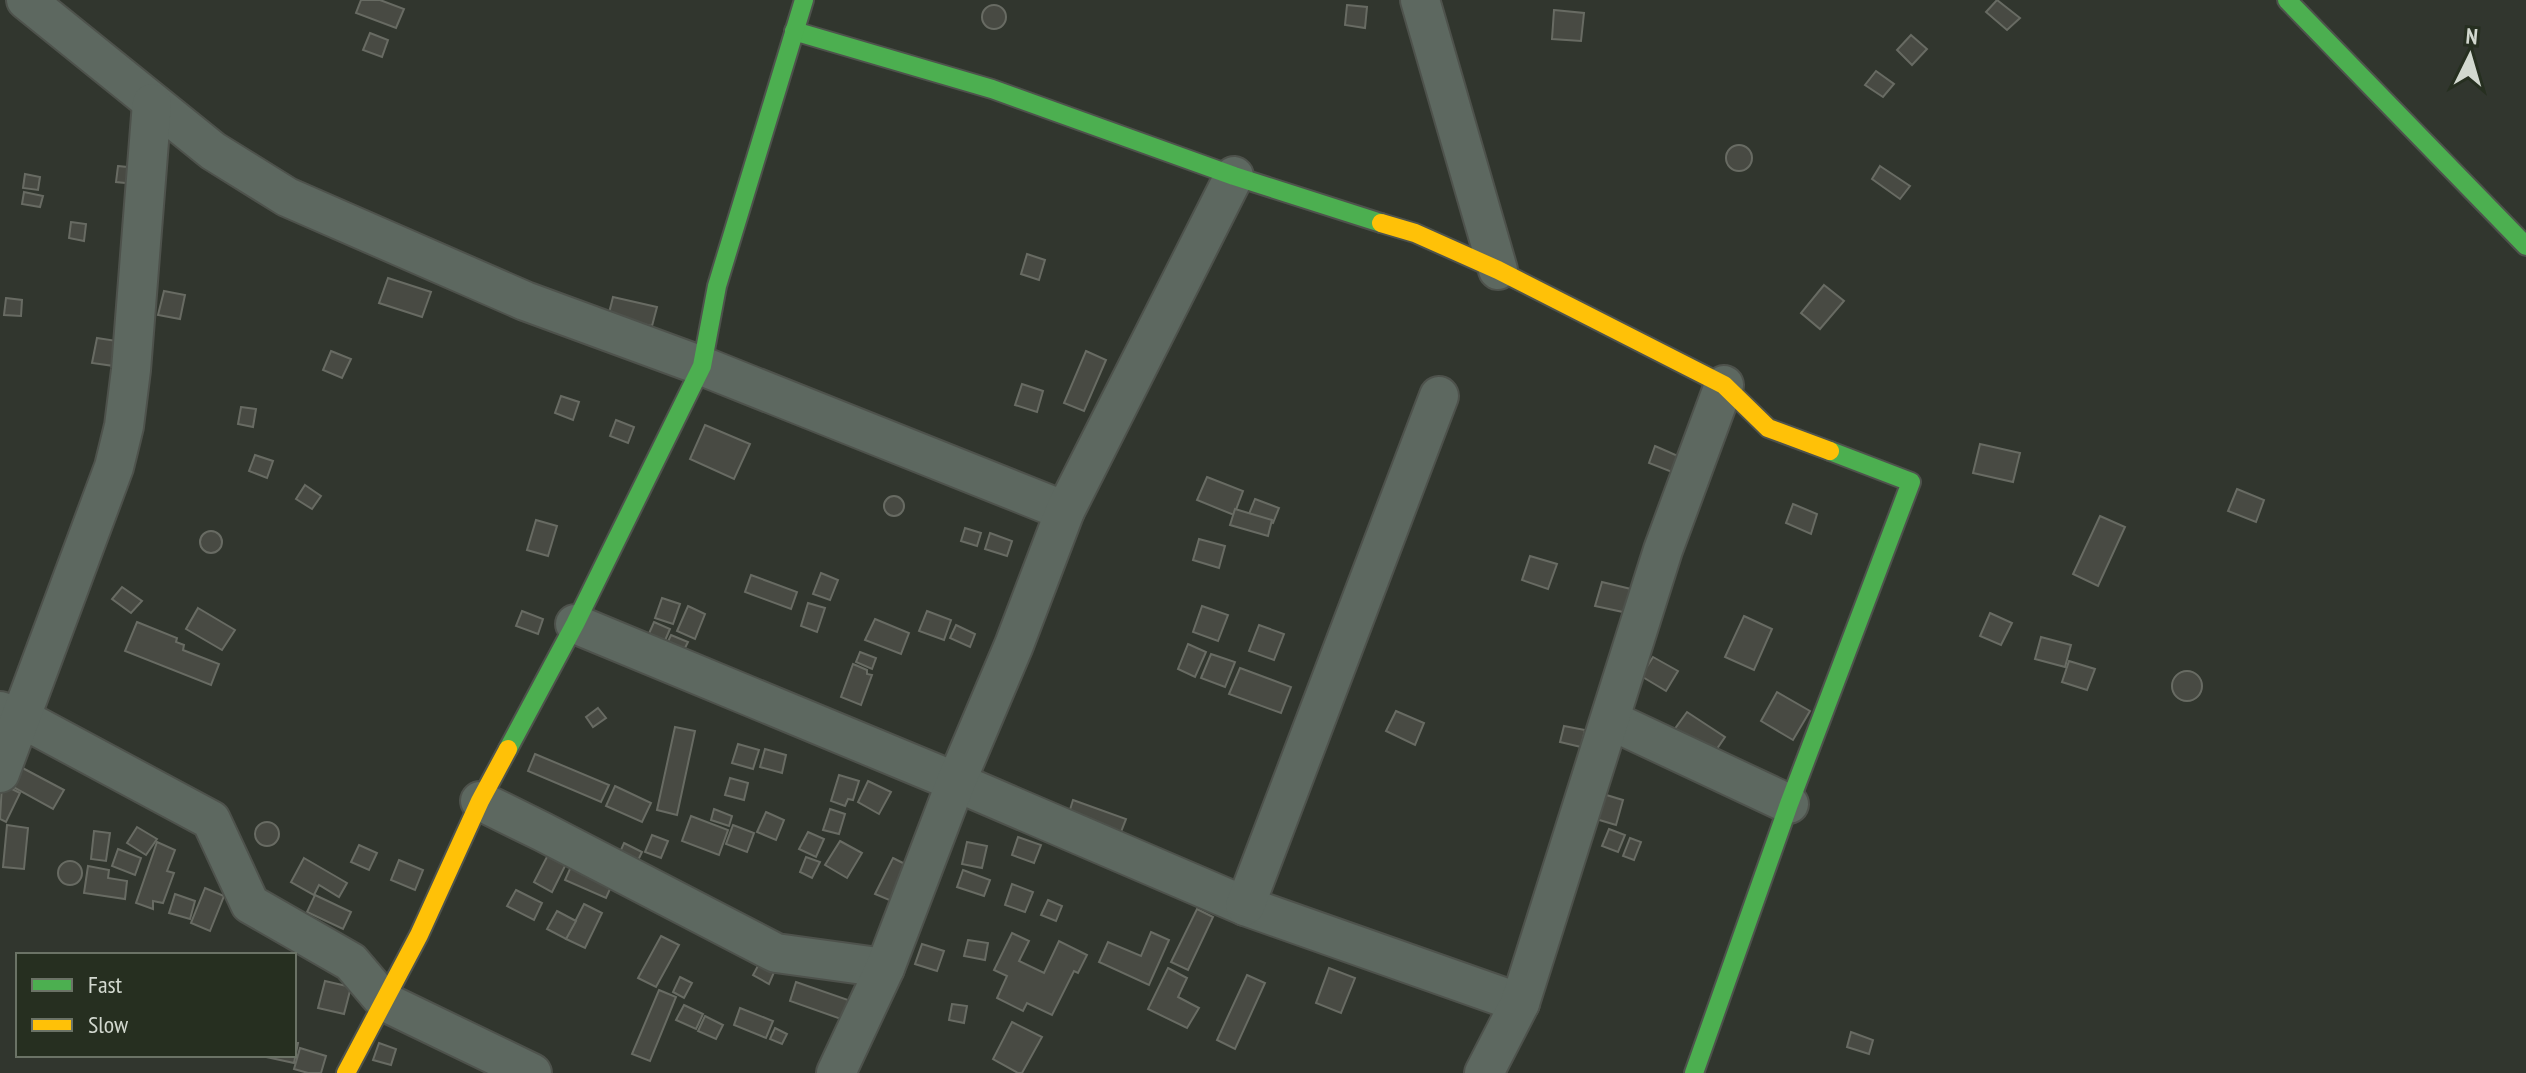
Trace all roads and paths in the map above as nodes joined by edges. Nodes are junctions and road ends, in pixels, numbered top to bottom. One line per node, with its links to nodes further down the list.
1 (26, 0): 6 (street)
2 (804, 0): 5 (street)
3 (1420, 0): 9 (street)
4 (2287, 0): 8 (street)
5 (794, 31): 7 (street); 10 (street)
6 (152, 103): 10 (street); 15 (street)
7 (1234, 176): 9 (street); 13 (street)
8 (2526, 246)
9 (1498, 270): 11 (street)
10 (702, 366): 13 (street); 14 (street)
11 (1724, 385): 16 (street); 20 (street)
12 (1439, 396): 21 (street)
13 (1065, 511): 18 (street)
14 (575, 624): 18 (street); 19 (street)
15 (10, 714): 17 (street); 23 (street)
16 (1610, 720): 20 (street); 24 (street)
17 (0, 773)
18 (956, 782): 21 (street); 22 (street)
19 (480, 801): 22 (street); 23 (street)
20 (1789, 804): 29 (street)
21 (1245, 906): 24 (street)
22 (885, 968): 27 (street)
23 (385, 1002): 25 (street); 26 (street)
24 (1520, 1003): 28 (street)
25 (346, 1073)
26 (532, 1073)
27 (836, 1073)
28 (1484, 1073)
29 (1694, 1073)

